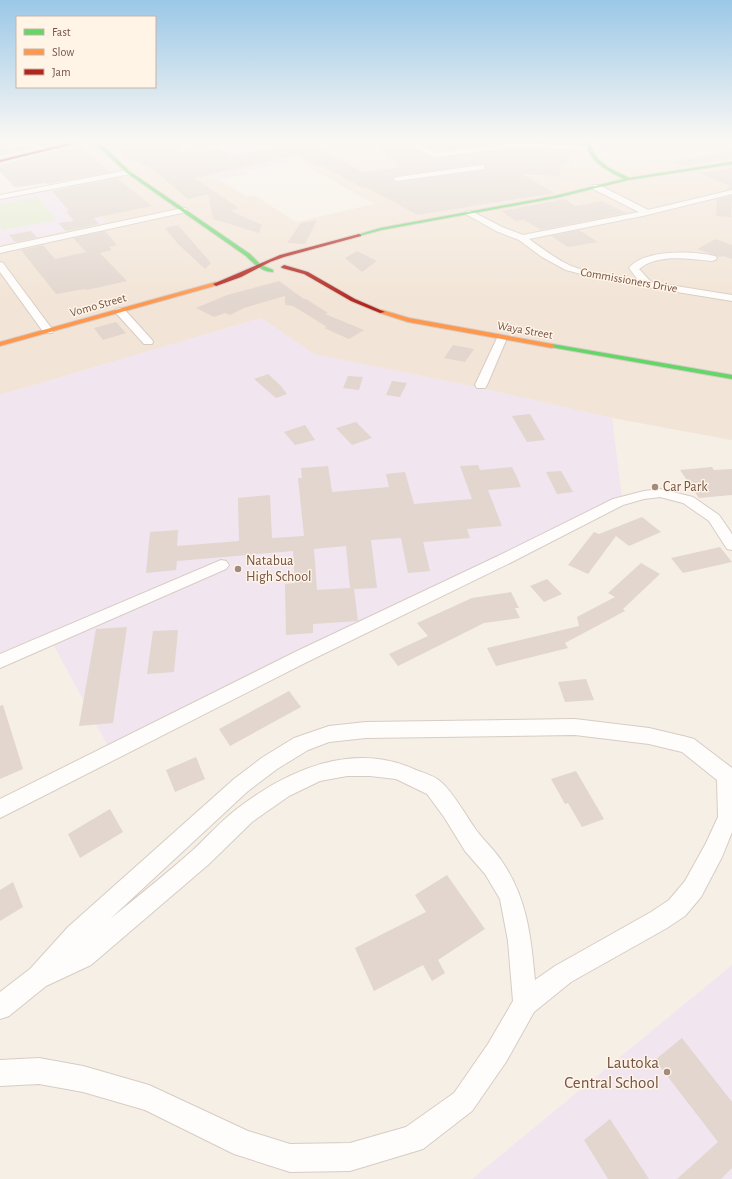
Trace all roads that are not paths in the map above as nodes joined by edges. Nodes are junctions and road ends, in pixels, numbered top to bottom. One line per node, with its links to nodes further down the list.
1 (10, 195): 6 (street)
2 (161, 195): 7 (main road)
3 (557, 195): 8 (main road, Vomo Street)
4 (612, 195): 9 (street)
5 (720, 195): 9 (street)
6 (0, 197)
7 (183, 210): 12 (main road); 13 (street)
8 (468, 213): 10 (main road, Vomo Street); 11 (street, Commissioners Drive)
9 (648, 213): 11 (street)
10 (350, 237): 14 (main road, Vomo Street); 16 (main road, Vomo Street)
11 (522, 238): 22 (street, Commissioners Drive)
12 (238, 248): 14 (main road); 18 (main road)
13 (0, 250)
14 (281, 256): 16 (main road); 18 (main road, Vomo Street)
15 (712, 258): 22 (street)
16 (299, 260): 19 (main road, Vomo Street); 21 (main road, Waya Street)
17 (0, 265): 26 (street)
18 (259, 266): 20 (main road); 23 (main road, Vomo Street)
19 (284, 267): 20 (main road, Vomo Street); 21 (main road, Waya Street)
20 (273, 271): 23 (main road, Vomo Street)
21 (321, 281): 27 (main road, Waya Street)
22 (648, 284): 24 (street, Commissioners Drive)
23 (201, 289): 25 (main road, Vomo Street)
24 (732, 298)
25 (120, 311): 26 (main road, Vomo Street); 28 (street)
26 (48, 331): 29 (main road, Vomo Street)
27 (502, 338): 30 (main road, Waya Street); 31 (street)
28 (148, 342)
29 (0, 344)
30 (732, 377)
31 (481, 385)
32 (732, 545): 36 (street)
33 (221, 565): 34 (street)
34 (0, 661)
35 (729, 776): 37 (street); 38 (street)
36 (0, 809)
37 (38, 977): 38 (street); 39 (street)
38 (525, 1003): 40 (street)
39 (0, 1007)
40 (0, 1073)

